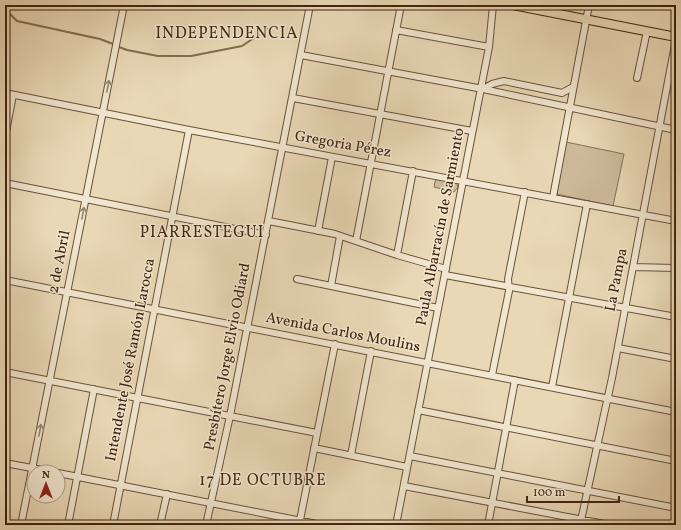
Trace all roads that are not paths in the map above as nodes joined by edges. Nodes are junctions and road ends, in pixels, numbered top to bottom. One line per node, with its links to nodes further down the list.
1 (124, 5): 21 (street, 2 de Abril, one-way to 1)
2 (310, 5): 12 (street, Presbítero Jorge Elvio Odiard)
3 (401, 5): 8 (street)
4 (493, 5): 11 (street, Paula Albarracín de Sarmiento)
5 (513, 5): 7 (main road)
6 (589, 5): 7 (street)
7 (586, 19): 9 (main road); 15 (street)
8 (396, 30): 11 (street); 13 (street)
9 (647, 31): 10 (main road); 14 (street)
10 (676, 38): 23 (street, La Pampa)
11 (489, 47): 16 (street, Paula Albarracín de Sarmiento)
12 (301, 55): 13 (street); 19 (street, Presbítero Jorge Elvio Odiard)
13 (388, 72): 16 (street); 22 (street)
14 (637, 78)
15 (573, 87): 16 (street); 20 (street)
16 (482, 89): 20 (street); 26 (street, Paula Albarracín de Sarmiento)
17 (5, 93): 18 (street, Gregoria Pérez)
18 (13, 95): 21 (street, Gregoria Pérez); 27 (street)
19 (293, 98): 22 (street); 28 (street, Presbítero Jorge Elvio Odiard)
20 (569, 109): 23 (street); 35 (street)
21 (103, 113): 24 (street, Gregoria Pérez); 36 (street, 2 de Abril)
22 (380, 114): 26 (street); 30 (street)
23 (659, 127): 25 (street); 38 (street, La Pampa)
24 (189, 130): 28 (street, Gregoria Pérez); 39 (street, Intendente José Ramón Larocca)
25 (676, 130)
26 (472, 131): 32 (street, Paula Albarracín de Sarmiento)
27 (5, 137)
28 (283, 147): 29 (street, Gregoria Pérez); 40 (street, Presbítero Jorge Elvio Odiard)
29 (332, 157): 30 (street, Gregoria Pérez); 42 (street)
30 (371, 163): 31 (street, Gregoria Pérez); 45 (street)
31 (413, 171): 32 (street, Gregoria Pérez); 46 (street)
32 (463, 180): 34 (street, Gregoria Pérez); 49 (street, Paula Albarracín de Sarmiento)
33 (5, 183): 36 (street)
34 (525, 192): 35 (street, Gregoria Pérez); 53 (street)
35 (553, 197): 37 (street, Gregoria Pérez)
36 (85, 199): 39 (street); 54 (street, 2 de Abril, one-way to 36)
37 (587, 204): 38 (street, Gregoria Pérez); 55 (street)
38 (643, 215): 41 (street, Gregoria Pérez); 47 (street, La Pampa)
39 (172, 216): 43 (street); 58 (street, Intendente José Ramón Larocca)
40 (268, 221): 42 (street); 43 (street, Presbítero Jorge Elvio Odiard)
41 (676, 221)
42 (318, 231): 44 (street)
43 (266, 235): 60 (street, Presbítero Jorge Elvio Odiard)
44 (340, 236): 45 (street); 52 (street)
45 (356, 241): 46 (street)
46 (397, 255): 49 (street)
47 (633, 267): 48 (street); 57 (street, La Pampa)
48 (676, 268)
49 (445, 272): 53 (street); 56 (street, Paula Albarracín de Sarmiento)
50 (297, 279): 52 (street)
51 (5, 280): 54 (street, Avenida Carlos Moulins)
52 (331, 286): 56 (street)
53 (508, 287): 55 (street); 67 (street)
54 (67, 292): 58 (street, Avenida Carlos Moulins); 69 (street, 2 de Abril)
55 (569, 298): 57 (street); 70 (street)
56 (438, 308): 65 (street, Paula Albarracín de Sarmiento)
57 (625, 308): 59 (street); 62 (street, La Pampa)
58 (154, 309): 60 (street, Avenida Carlos Moulins); 72 (street, Intendente José Ramón Larocca)
59 (676, 317)
60 (248, 328): 61 (street, Avenida Carlos Moulins); 76 (street, Presbítero Jorge Elvio Odiard)
61 (335, 344): 63 (street, Avenida Carlos Moulins); 78 (street)
62 (618, 348): 64 (street); 73 (street, La Pampa)
63 (371, 351): 65 (street, Avenida Carlos Moulins); 81 (street)
64 (676, 359)
65 (428, 363): 67 (street, Avenida Carlos Moulins); 74 (street, Paula Albarracín de Sarmiento)
66 (5, 372): 69 (street)
67 (492, 375): 68 (street, Avenida Carlos Moulins)
68 (516, 380): 70 (street, Avenida Carlos Moulins); 77 (street)
69 (49, 381): 71 (street); 85 (street, 2 de Abril, one-way to 69)
70 (552, 387): 73 (street, Avenida Carlos Moulins)
71 (94, 389): 72 (street); 90 (street)
72 (136, 398): 76 (street); 91 (street, Intendente José Ramón Larocca)
73 (607, 398): 75 (street, Avenida Carlos Moulins); 79 (street, La Pampa)
74 (418, 410): 77 (street); 82 (street, Paula Albarracín de Sarmiento)
75 (676, 412)
76 (230, 416): 78 (street); 97 (street, Presbítero Jorge Elvio Odiard)
77 (506, 428): 79 (street); 88 (street)
78 (317, 434): 80 (street)
79 (597, 446): 83 (street); 93 (street, La Pampa)
80 (314, 448): 81 (street); 100 (street)
81 (351, 455): 87 (street)
82 (410, 456): 87 (street, Paula Albarracín de Sarmiento); 88 (street)
83 (676, 461)
84 (5, 463): 86 (street)
85 (33, 464)
86 (26, 467)
87 (407, 467): 92 (street, Paula Albarracín de Sarmiento)
88 (498, 473): 93 (street); 96 (street)
89 (66, 475): 90 (street)
90 (77, 477): 91 (street); 102 (street)
91 (121, 485): 94 (street); 103 (street, Intendente José Ramón Larocca)
92 (404, 486): 96 (street); 107 (street, Paula Albarracín de Sarmiento)
93 (587, 490): 98 (street); 99 (street, La Pampa)
94 (166, 494): 97 (street); 104 (street)
95 (26, 499): 101 (street, 2 de Abril)
96 (492, 502): 99 (street); 108 (street)
97 (211, 503): 100 (street); 105 (street, Presbítero Jorge Elvio Odiard)
98 (676, 508)
99 (581, 522): 109 (street)
100 (300, 523): 106 (street)
101 (21, 525)
102 (68, 525)
103 (113, 525)
104 (160, 525)
105 (206, 525)
106 (322, 525)
107 (396, 525)
108 (488, 525)
109 (610, 525)

